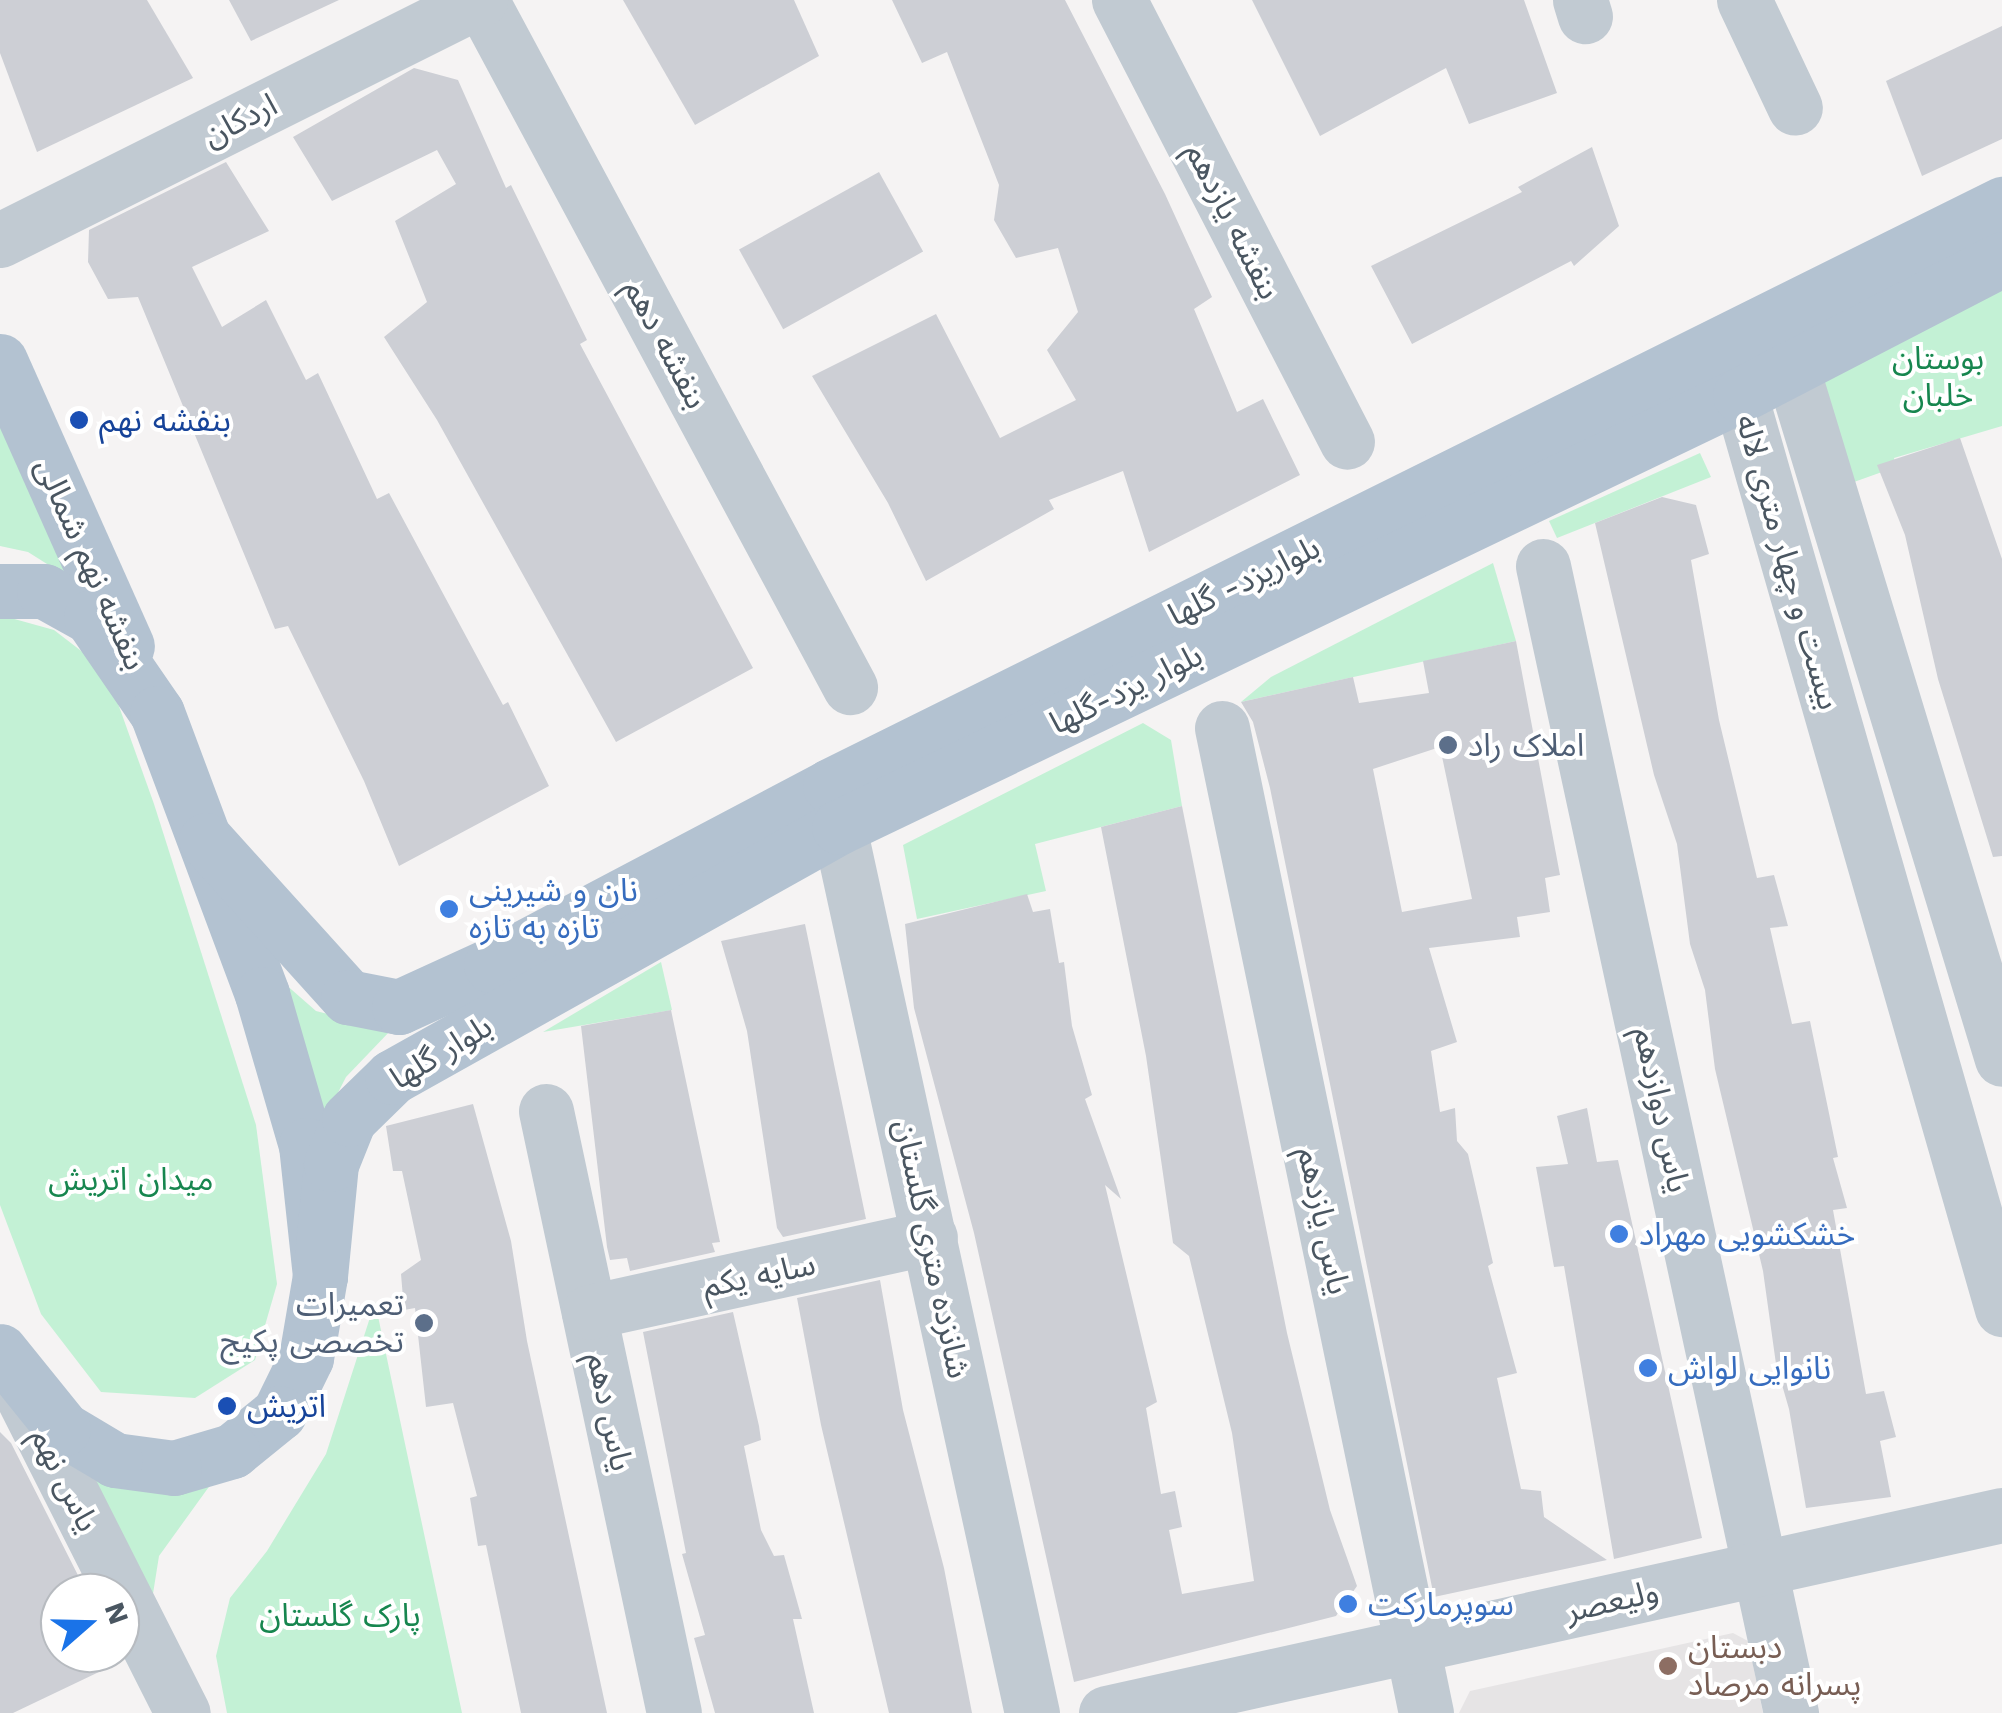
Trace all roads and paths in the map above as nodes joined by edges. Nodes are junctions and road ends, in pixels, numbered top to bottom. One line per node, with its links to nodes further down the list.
1 (481, 0): 6 (street, اردکان); 15 (street, بنفشه دهم)
2 (1119, 0): 12 (street, بنفشه یازدهم)
3 (1744, 0): 4 (street)
4 (1795, 108)
5 (2002, 204): 8 (main road, بلواریزد- گلها)
6 (0, 240)
7 (2002, 259): 10 (main road)
8 (1750, 331): 10 (street); 11 (street, بیست و چهار متری لاله); 18 (main road, بلواریزد- گلها)
9 (0, 361): 16 (main road, بنفشه نهم شمالی)
10 (1792, 369): 11 (main road); 21 (street, بیست و چهار متری لاله)
11 (1740, 395): 18 (main road, بلوار یزد-گلها); 25 (street, بیست و چهار متری لاله)
12 (1347, 442)
13 (1543, 566): 29 (street, یاس دوازدهم)
14 (0, 591): 16 (main road)
15 (850, 687)
16 (157, 712): 19 (main road)
17 (1222, 728): 30 (street, یاس یازدهم)
18 (834, 806): 20 (main road, بلوار یزد-گلها); 23 (street, شانزده متری گلستان)
19 (206, 840): 20 (main road, بلوار گلها); 24 (main road)
20 (507, 984): 24 (main road, بلوار گلها)
21 (2002, 1059)
22 (546, 1111): 26 (street, یاس دهم)
23 (930, 1237): 26 (street, سایه یکم); 33 (street, شانزده متری گلستان)
24 (320, 1276): 27 (main road)
25 (2002, 1309)
26 (589, 1312): 32 (street, یاس دهم)
27 (1, 1353): 31 (street, یاس نهم)
28 (2002, 1515): 29 (street, ولیعصر)
29 (1761, 1568): 30 (street, ولیعصر); 36 (street, یاس دوازدهم)
30 (1412, 1647): 34 (street, ولیعصر); 35 (street, یاس یازدهم)
31 (183, 1713)
32 (674, 1713)
33 (1032, 1713)
34 (1106, 1713)
35 (1426, 1713)
36 (1792, 1713)

